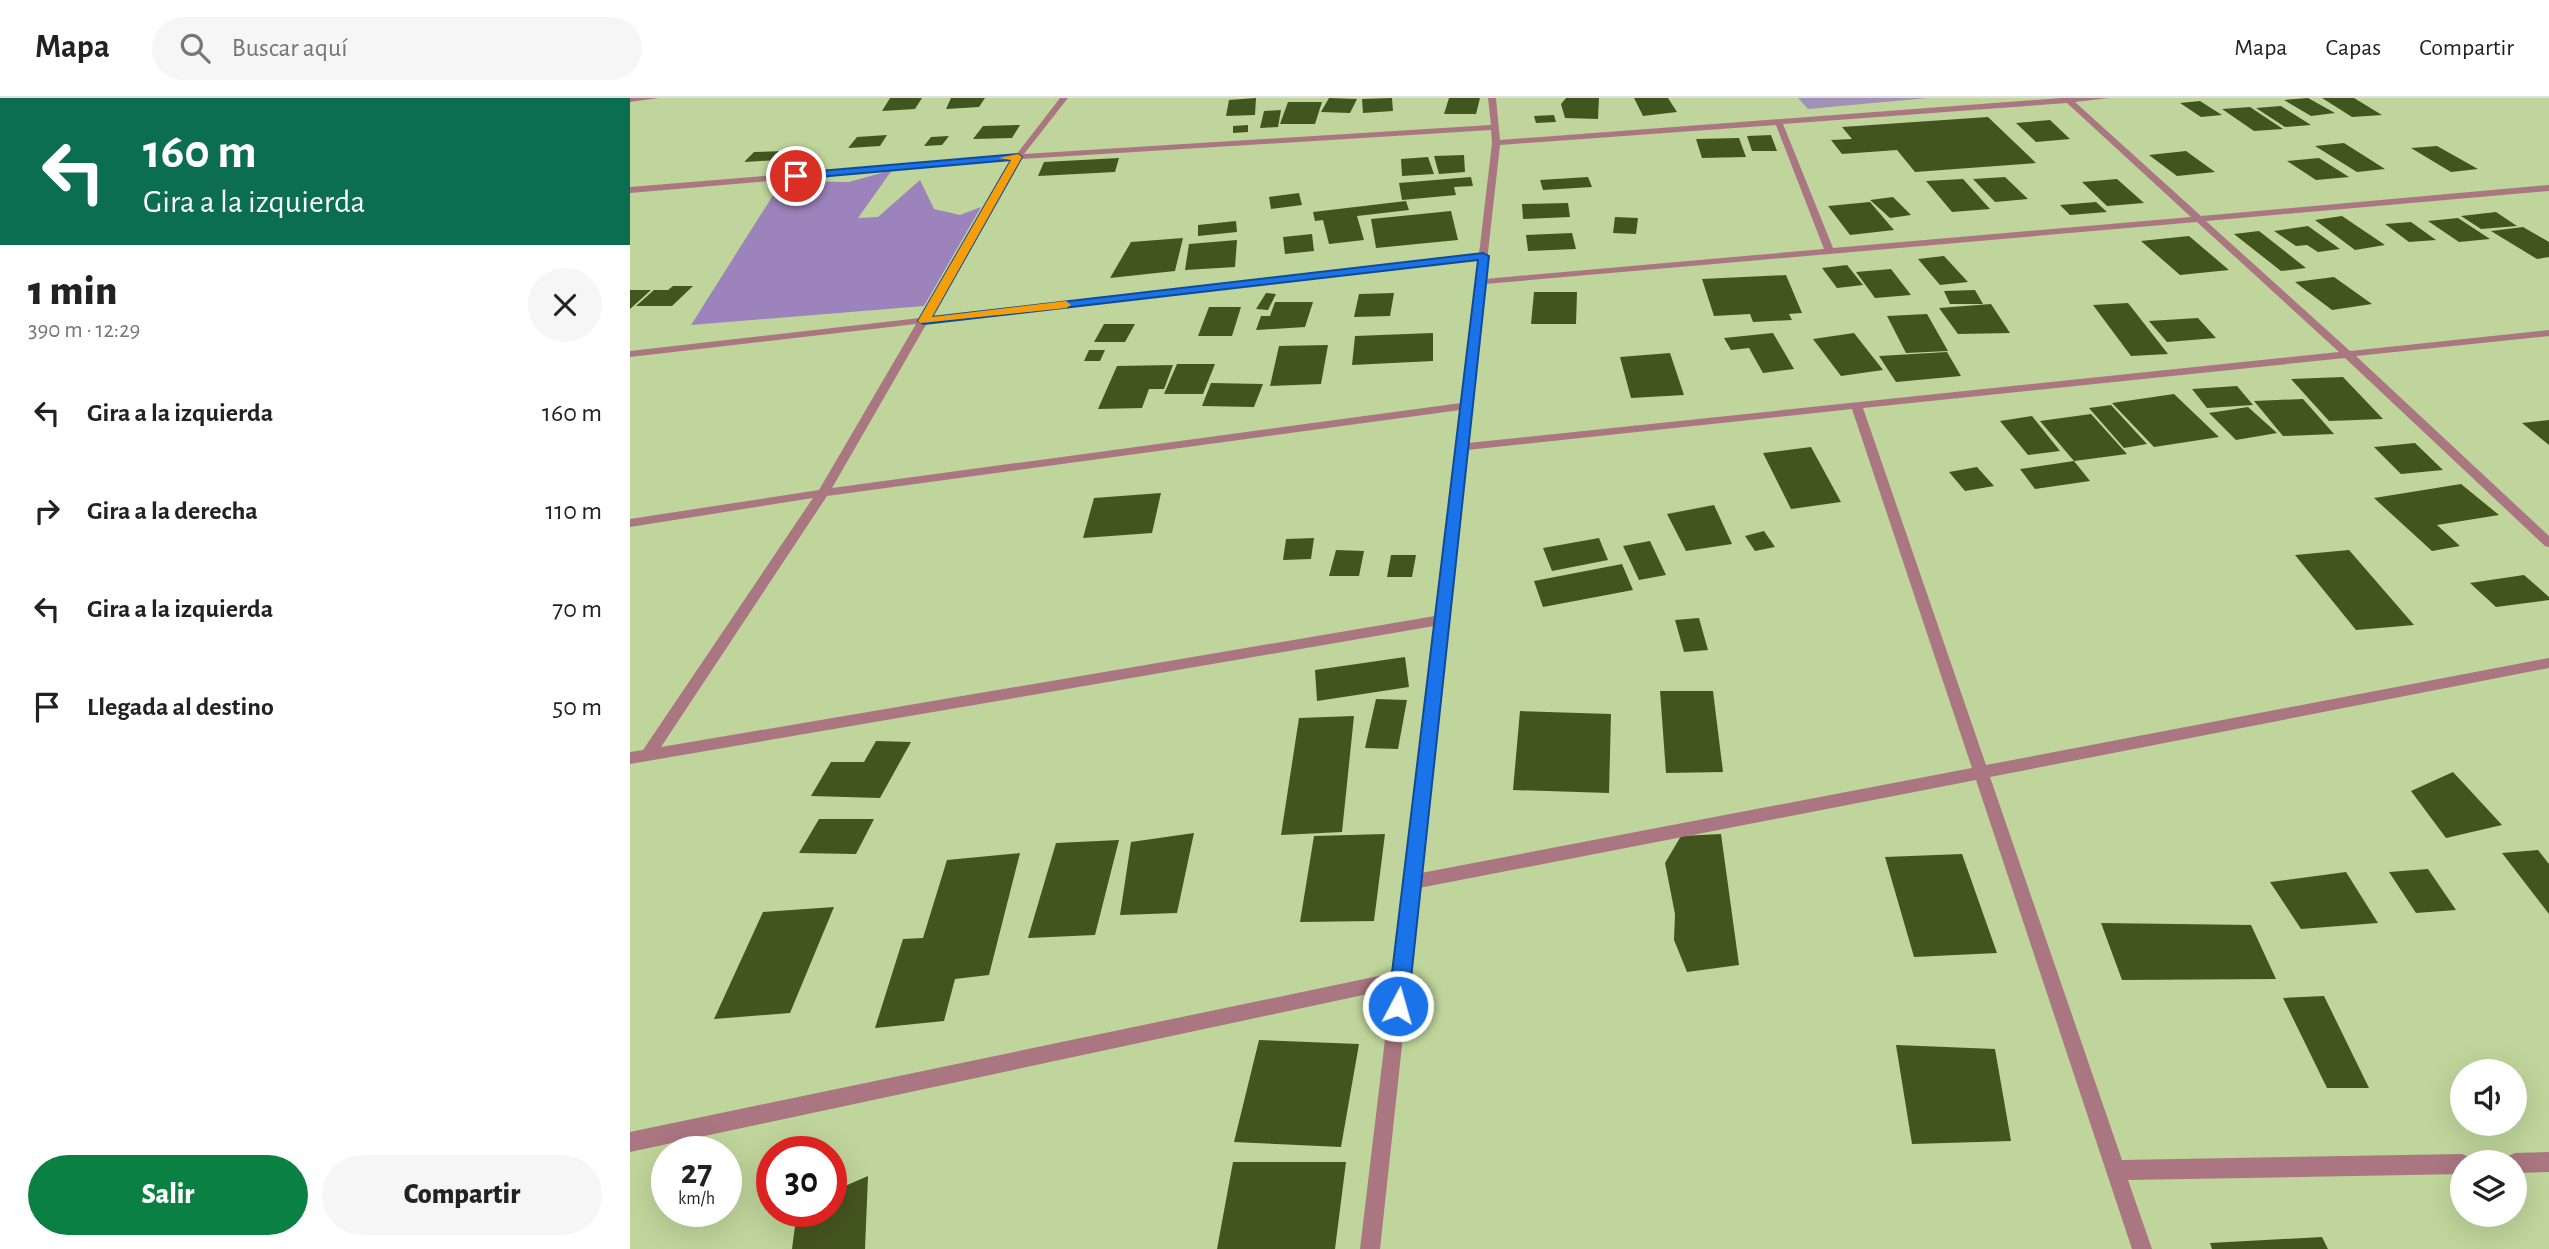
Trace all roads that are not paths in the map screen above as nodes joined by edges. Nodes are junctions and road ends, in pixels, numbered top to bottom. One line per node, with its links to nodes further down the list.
1 (654, 98): 6 (street)
2 (1064, 98): 10 (street)
3 (1492, 98): 8 (street)
4 (2105, 98): 5 (street)
5 (2067, 99): 7 (street); 13 (street)
6 (630, 100)
7 (1779, 123): 9 (street); 14 (street)
8 (1496, 127): 9 (street); 10 (street)
9 (1496, 143): 15 (street)
10 (1018, 157): 12 (street); 17 (street)
11 (2549, 188): 13 (street)
12 (630, 190)
13 (2199, 219): 14 (street); 19 (street)
14 (1830, 253): 16 (street)
15 (1483, 256): 16 (street); 17 (street)
16 (1480, 282): 21 (street)
17 (924, 321): 20 (street); 24 (street)
18 (2549, 333): 19 (street)
19 (2346, 353): 22 (street); 26 (street)
20 (630, 354)
21 (1466, 406): 23 (street); 24 (street)
22 (1857, 407): 23 (street); 31 (street)
23 (1462, 447): 27 (street)
24 (823, 494): 25 (street); 29 (street)
25 (630, 523)
26 (2549, 544)
27 (1441, 620): 29 (street); 32 (street)
28 (2549, 663): 31 (street)
29 (648, 755): 30 (street)
30 (630, 758)
31 (1979, 771): 32 (street); 38 (street)
32 (1412, 882): 33 (street)
33 (1401, 979): 34 (street); 39 (street)
34 (630, 1142)
35 (2549, 1162): 36 (street)
36 (2527, 1163)
37 (2450, 1164): 38 (street)
38 (2117, 1170): 40 (street)
39 (1370, 1249)
40 (2142, 1249)

